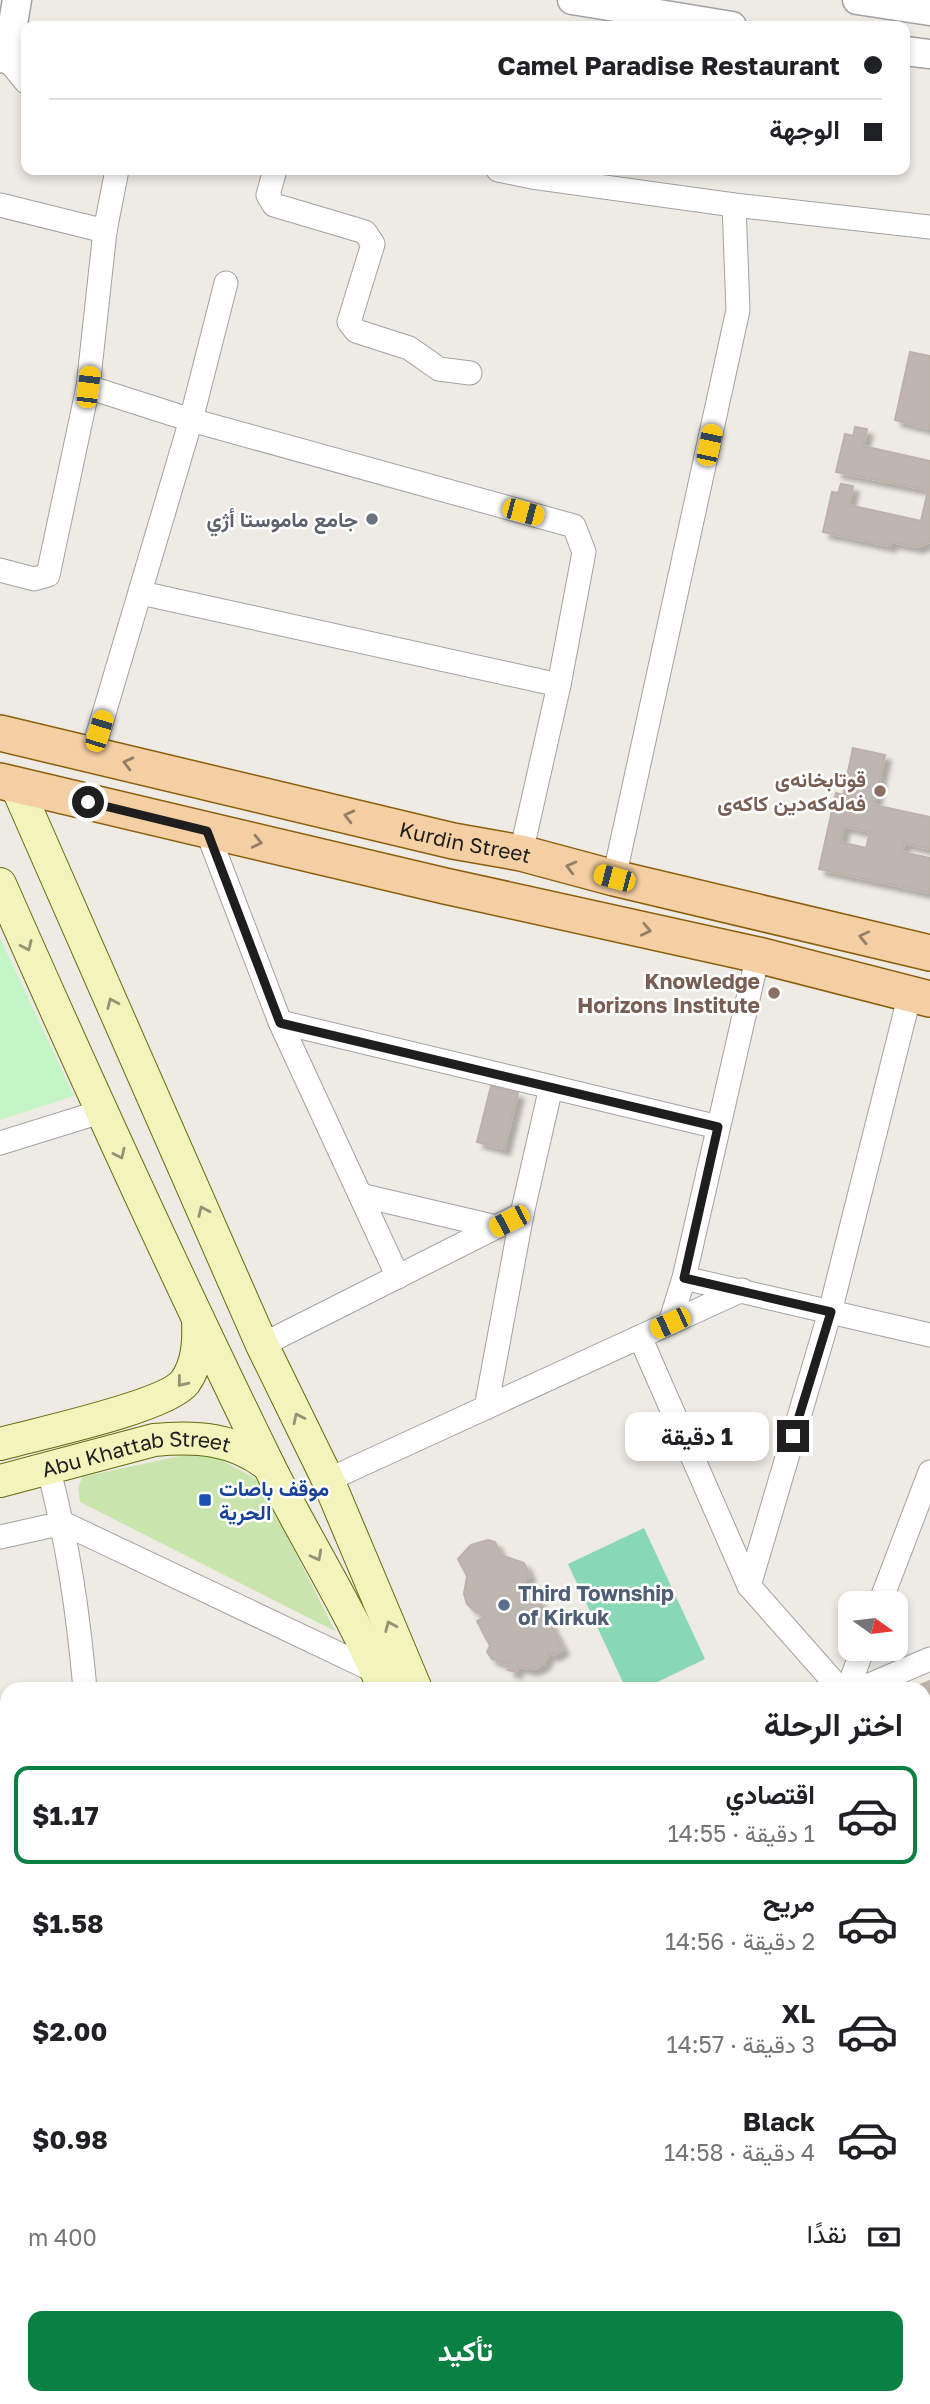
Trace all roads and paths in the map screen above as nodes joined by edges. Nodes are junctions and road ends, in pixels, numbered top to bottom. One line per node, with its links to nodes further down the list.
1 (18, 0): 8 (street)
2 (572, 0): 5 (street)
3 (868, 1): 4 (street)
4 (930, 11)
5 (701, 21)
6 (910, 52): 7 (street)
7 (930, 54)
8 (4, 59): 9 (street)
9 (21, 77)
10 (116, 175): 16 (street)
11 (274, 175): 18 (street)
12 (522, 175): 14 (street)
13 (0, 205): 16 (street)
14 (734, 205): 15 (street); 30 (street)
15 (930, 228)
16 (106, 231): 19 (street)
17 (226, 283): 20 (street)
18 (470, 373)
19 (88, 387): 20 (street); 21 (street)
20 (191, 420): 22 (street); 23 (street)
21 (0, 570)
22 (141, 593): 23 (street); 25 (street)
23 (559, 685): 29 (street)
24 (0, 733): 25 (main road, Kurdin Street)
25 (92, 754): 28 (main road, Kurdin Street, one-way to 25)
26 (8, 783): 27 (main road); 52 (main road, one-way to 26)
27 (207, 831): 32 (main road, one-way to 32); 36 (street)
28 (453, 841): 29 (main road, Kurdin Street); 32 (main road)
29 (521, 853): 30 (main road, Kurdin Street, one-way to 29)
30 (614, 878): 33 (main road, Kurdin Street, one-way to 30)
31 (0, 884): 38 (main road, one-way to 38)
32 (445, 886): 34 (main road, one-way to 34)
33 (930, 953)
34 (758, 955): 35 (main road); 39 (street)
35 (920, 996): 47 (street)
36 (280, 1023): 37 (street); 41 (street)
37 (551, 1087): 39 (street); 42 (street)
38 (100, 1112): 40 (street); 48 (main road, one-way to 48)
39 (718, 1127): 45 (street)
40 (0, 1143)
41 (360, 1195): 43 (street); 44 (street)
42 (522, 1214): 43 (street); 54 (street)
43 (496, 1227): 44 (street)
44 (398, 1277): 52 (street)
45 (684, 1278): 46 (street); 49 (street)
46 (743, 1290): 47 (street); 49 (street)
47 (831, 1312): 50 (street); 64 (street)
48 (198, 1318): 53 (main road, Abu Khattab Street, one-way to 53); 57 (main road)
49 (670, 1323): 51 (street)
50 (930, 1335)
51 (640, 1337): 54 (street); 64 (street)
52 (262, 1345): 60 (main road, one-way to 52)
53 (144, 1405): 55 (main road); 56 (main road, Abu Khattab Street)
54 (486, 1408): 60 (street)
55 (154, 1440): 57 (main road, Abu Khattab Street); 58 (main road, Abu Khattab Street)
56 (0, 1444)
57 (269, 1466): 68 (main road, one-way to 68)
58 (48, 1467): 61 (main road, Abu Khattab Street); 62 (street)
59 (930, 1472): 65 (street)
60 (328, 1480): 70 (main road, one-way to 60)
61 (0, 1481)
62 (63, 1523): 63 (street); 68 (street); 69 (street)
63 (0, 1537)
64 (748, 1586): 71 (street)
65 (885, 1591)
66 (930, 1658): 73 (street)
67 (858, 1661): 72 (street)
68 (381, 1680)
69 (84, 1682)
70 (413, 1682)
71 (833, 1682)
72 (851, 1682)
73 (876, 1682)

